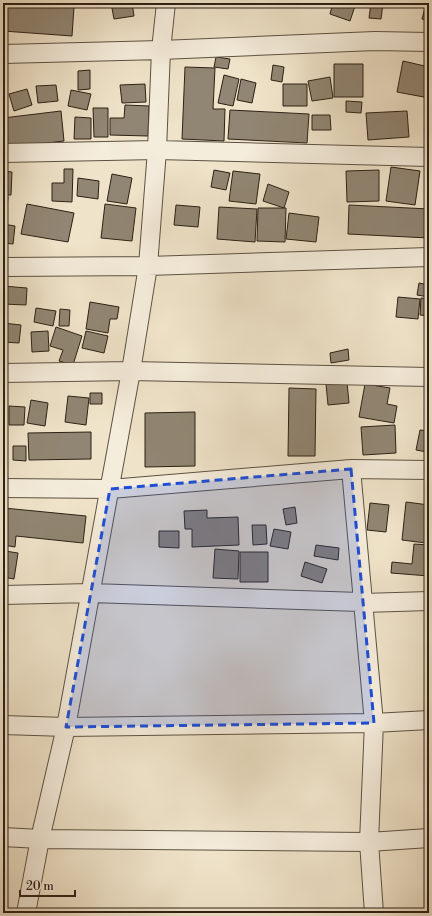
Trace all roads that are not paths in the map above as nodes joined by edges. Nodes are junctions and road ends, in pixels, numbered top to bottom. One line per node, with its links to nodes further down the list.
1 (166, 3): 3 (street)
2 (429, 42): 3 (street)
3 (160, 50): 4 (street); 5 (street)
4 (3, 54)
5 (157, 150): 6 (street); 7 (street); 9 (street)
6 (3, 153)
7 (429, 157)
8 (429, 257): 9 (street)
9 (148, 266): 10 (street); 11 (street)
10 (3, 267)
11 (131, 371): 12 (street); 13 (street); 17 (street)
12 (3, 373)
13 (429, 377)
14 (351, 469): 15 (street); 17 (street); 21 (street)
15 (429, 470)
16 (3, 488): 17 (street)
17 (110, 489): 18 (street)
18 (91, 593): 19 (street); 21 (street); 25 (street)
19 (3, 595)
20 (429, 601): 21 (street)
21 (363, 603): 23 (street)
22 (429, 720): 23 (street)
23 (374, 723): 25 (street); 29 (street)
24 (3, 725): 25 (street)
25 (66, 727): 28 (street)
26 (3, 837): 28 (street)
27 (429, 838): 29 (street)
28 (40, 839): 29 (street); 30 (street)
29 (369, 842): 31 (street)
30 (26, 913)
31 (374, 913)

